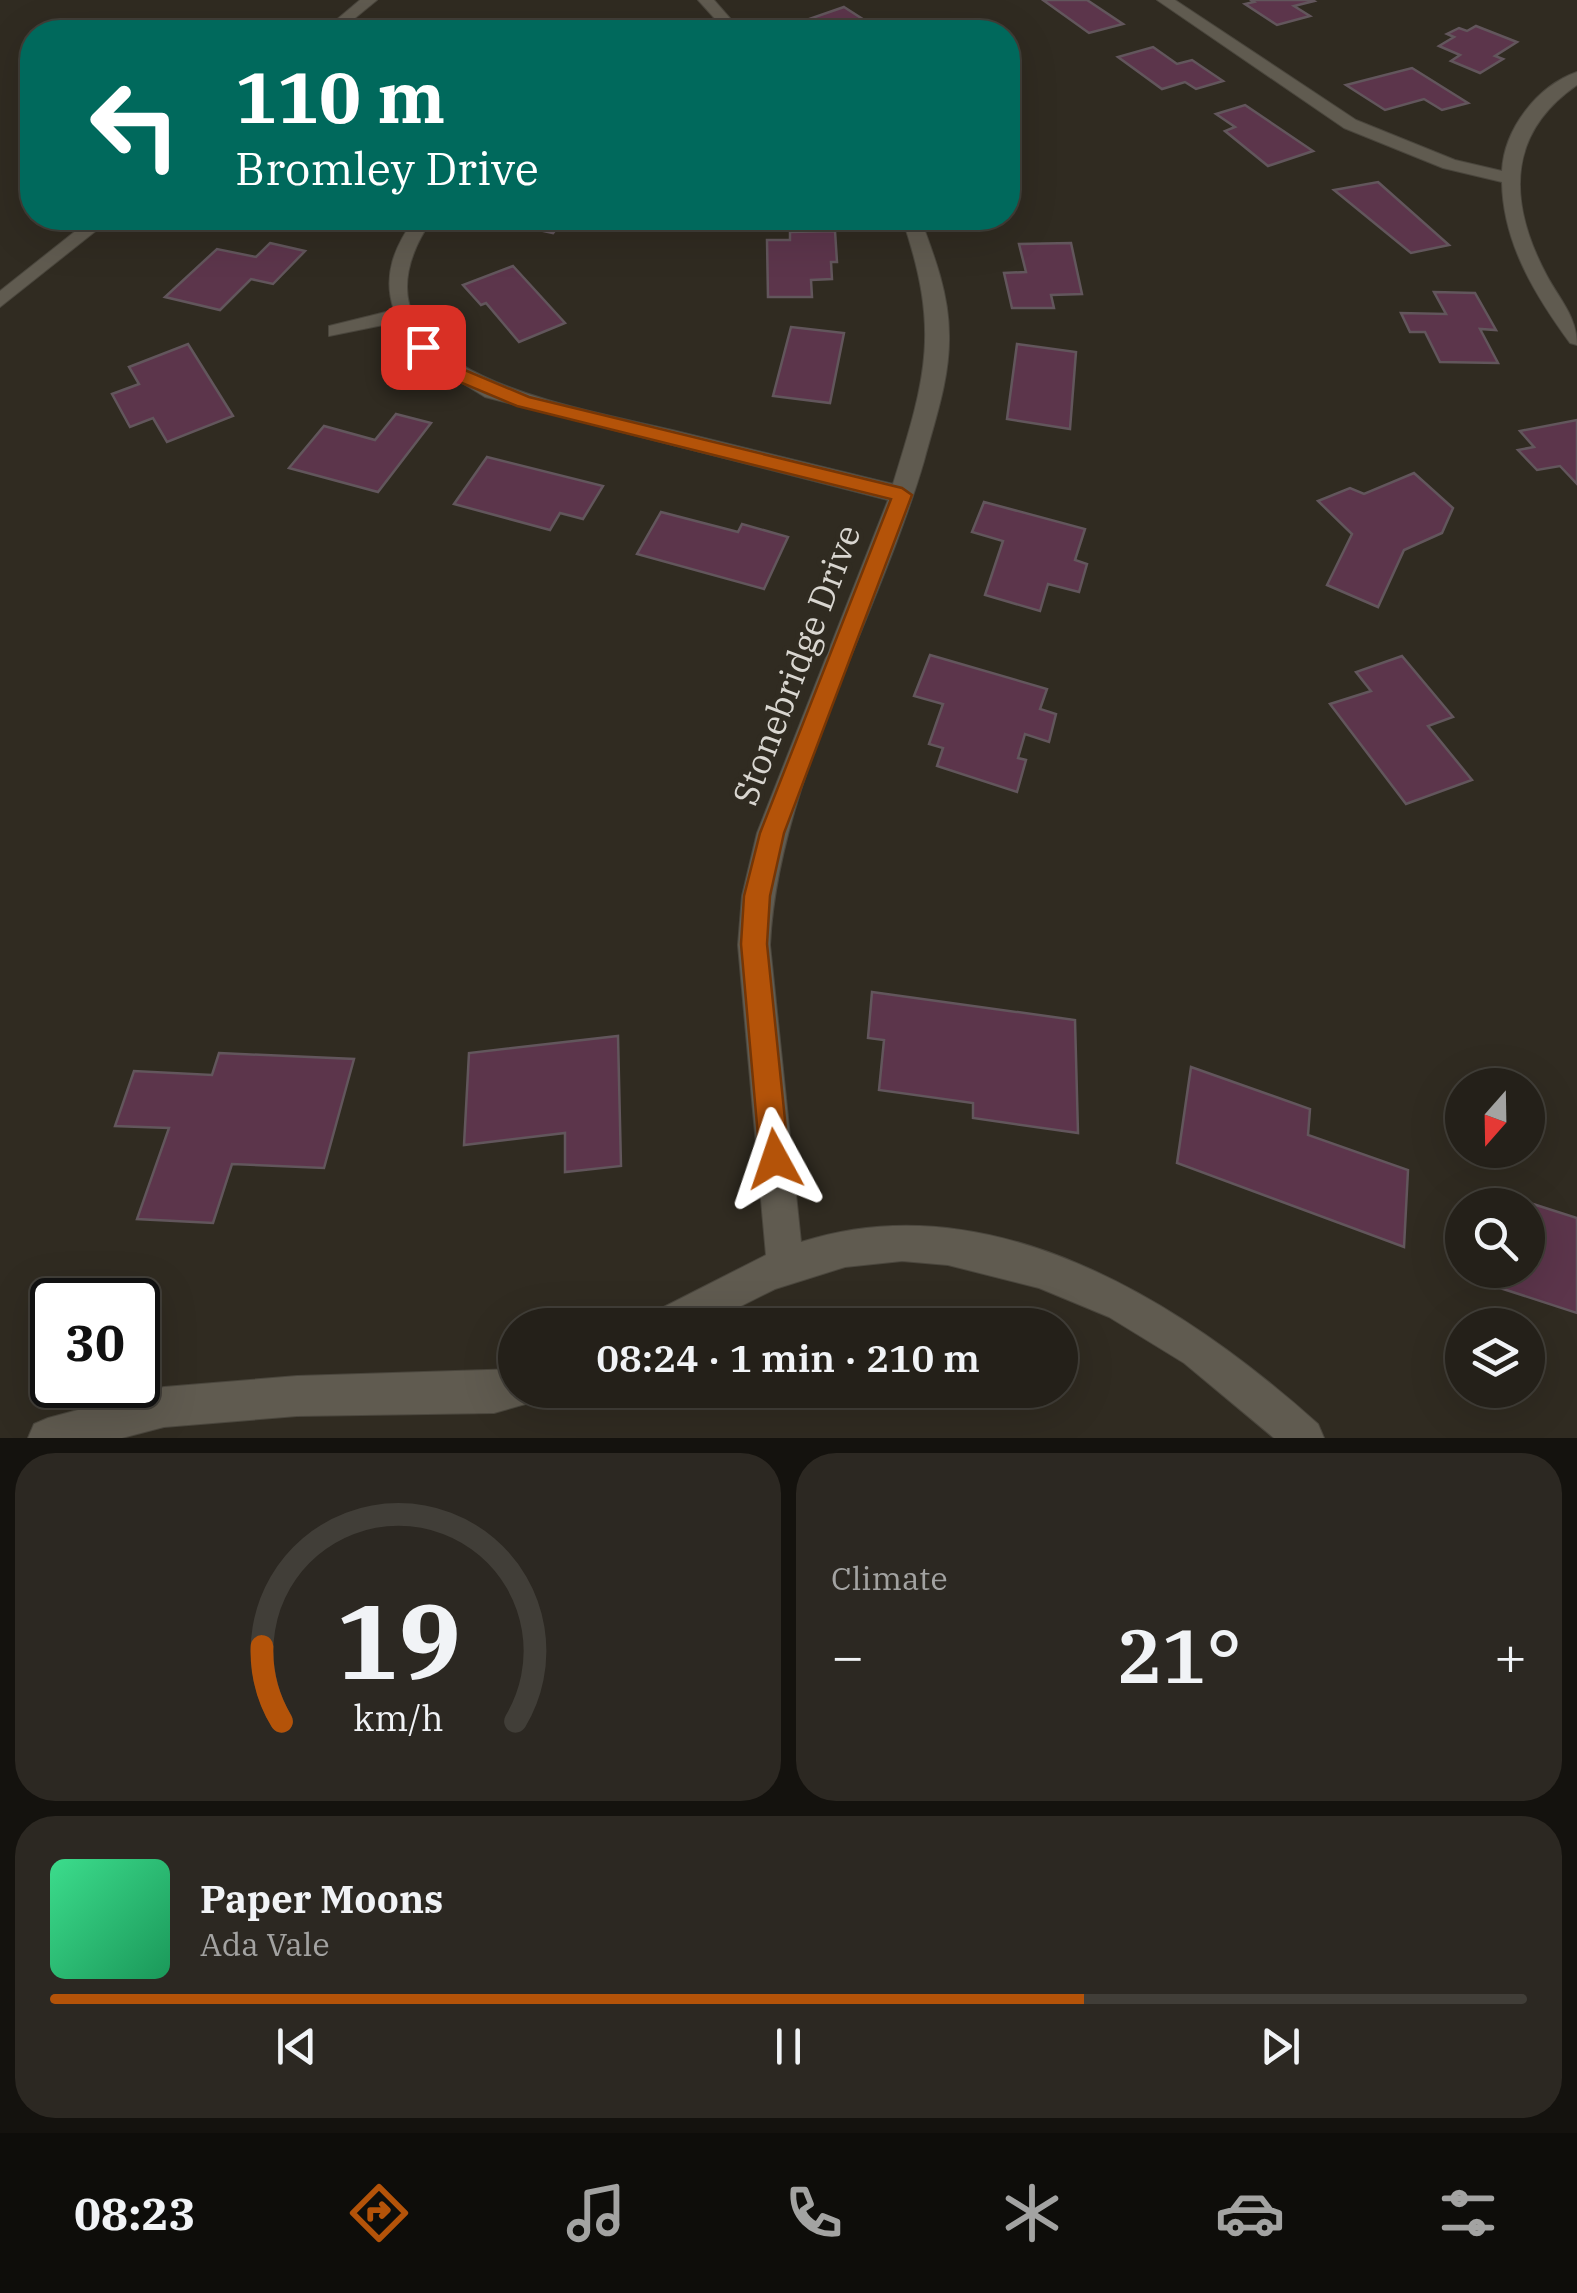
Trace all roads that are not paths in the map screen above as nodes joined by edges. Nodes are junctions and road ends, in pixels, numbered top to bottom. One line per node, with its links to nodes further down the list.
1 (369, 0): 4 (street)
2 (706, 0): 5 (street)
3 (1165, 0): 7 (street)
4 (344, 20)
5 (724, 20)
6 (1577, 78): 7 (street)
7 (1509, 178): 14 (street)
8 (87, 230): 11 (street)
9 (417, 230): 12 (street)
10 (915, 230): 15 (street, Stonebridge Drive)
11 (0, 301)
12 (403, 314): 13 (street); 15 (street)
13 (336, 332)
14 (1577, 338)
15 (902, 495): 16 (street, Stonebridge Drive)
16 (785, 1266): 17 (street); 20 (street)
17 (696, 1308)
18 (498, 1393): 19 (street)
19 (59, 1437)
20 (1304, 1438)

